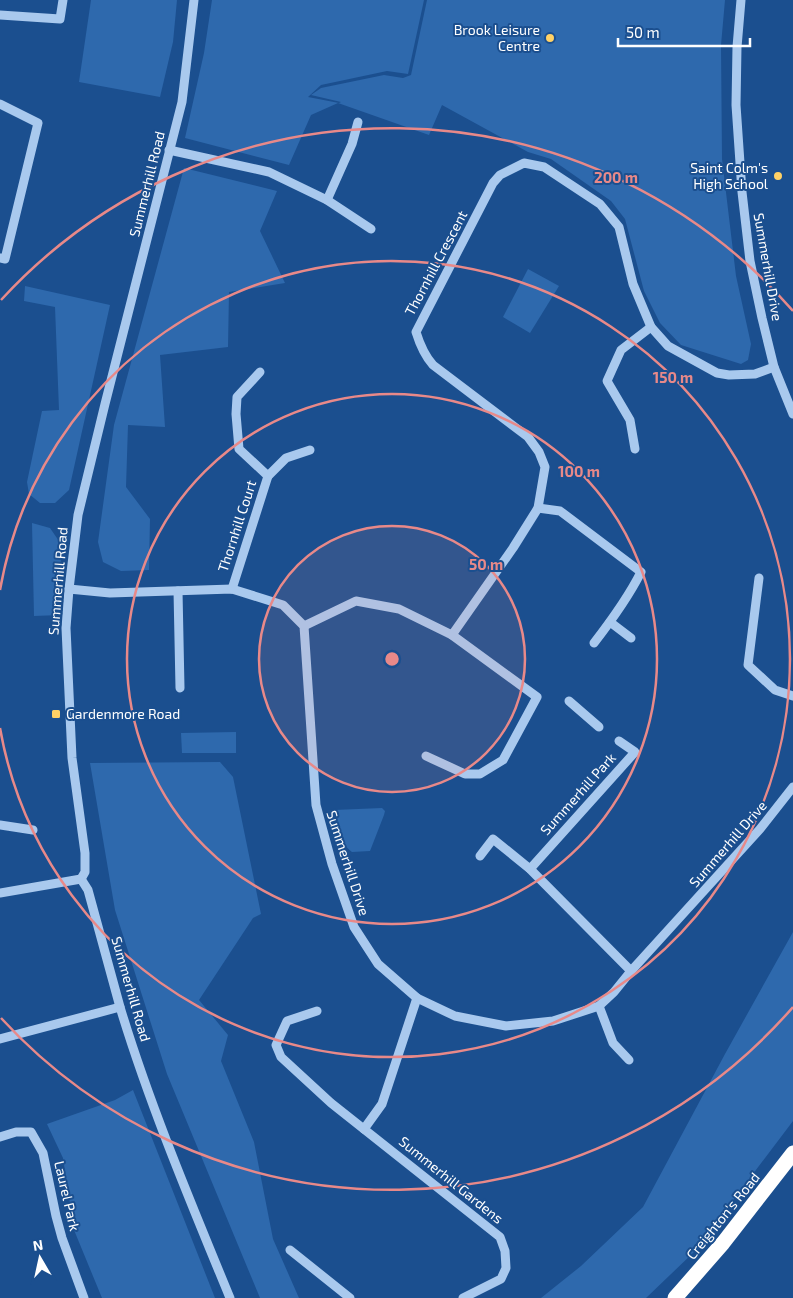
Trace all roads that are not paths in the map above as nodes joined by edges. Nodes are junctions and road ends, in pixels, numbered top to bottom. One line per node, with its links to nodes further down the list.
1 (63, 0): 4 (street)
2 (194, 0): 7 (street, Summerhill Road)
3 (741, 0): 12 (street, Summerhill Drive)
4 (0, 15)
5 (0, 104): 10 (street)
6 (358, 122): 8 (street)
7 (169, 150): 8 (street); 20 (street, Summerhill Road)
8 (328, 200): 9 (street)
9 (370, 229)
10 (0, 258)
11 (651, 327): 12 (street, Thornhill Crescent); 15 (street); 18 (street, Thornhill Crescent)
12 (774, 367): 14 (street, Summerhill Drive)
13 (260, 372): 17 (street, Thornhill Court)
14 (793, 414)
15 (636, 449)
16 (310, 450): 17 (street)
17 (268, 476): 21 (street, Thornhill Court)
18 (538, 508): 23 (street); 25 (street, Thornhill Crescent)
19 (759, 578): 29 (street)
20 (69, 589): 22 (street); 39 (street, Summerhill Road)
21 (232, 589): 22 (street); 24 (street)
22 (178, 591): 28 (street)
23 (610, 622): 26 (street); 27 (street)
24 (304, 626): 25 (street); 42 (street, Summerhill Drive)
25 (452, 635): 33 (street)
26 (631, 638)
27 (594, 643)
28 (180, 688)
29 (793, 696)
30 (569, 701): 31 (street)
31 (599, 727)
32 (619, 740): 38 (street, Summerhill Park)
33 (426, 756)
34 (793, 787): 41 (street, Summerhill Drive)
35 (0, 825): 36 (street)
36 (33, 830)
37 (480, 856): 38 (street)
38 (530, 869): 41 (street)
39 (81, 879): 40 (street); 44 (street, Summerhill Road)
40 (0, 893)
41 (631, 971): 43 (street, Summerhill Drive)
42 (417, 998): 43 (street, Summerhill Drive); 48 (street)
43 (599, 1006): 47 (street)
44 (120, 1007): 46 (street); 53 (street, Summerhill Road)
45 (317, 1011): 48 (street, Summerhill Gardens)
46 (0, 1039)
47 (629, 1060)
48 (364, 1129): 55 (street, Summerhill Gardens)
49 (0, 1137): 52 (street, Laurel Park)
50 (793, 1153): 56 (highway, Creighton's Road)
51 (290, 1250): 54 (street)
52 (84, 1298)
53 (230, 1298)
54 (350, 1298)
55 (463, 1298)
56 (675, 1298)

